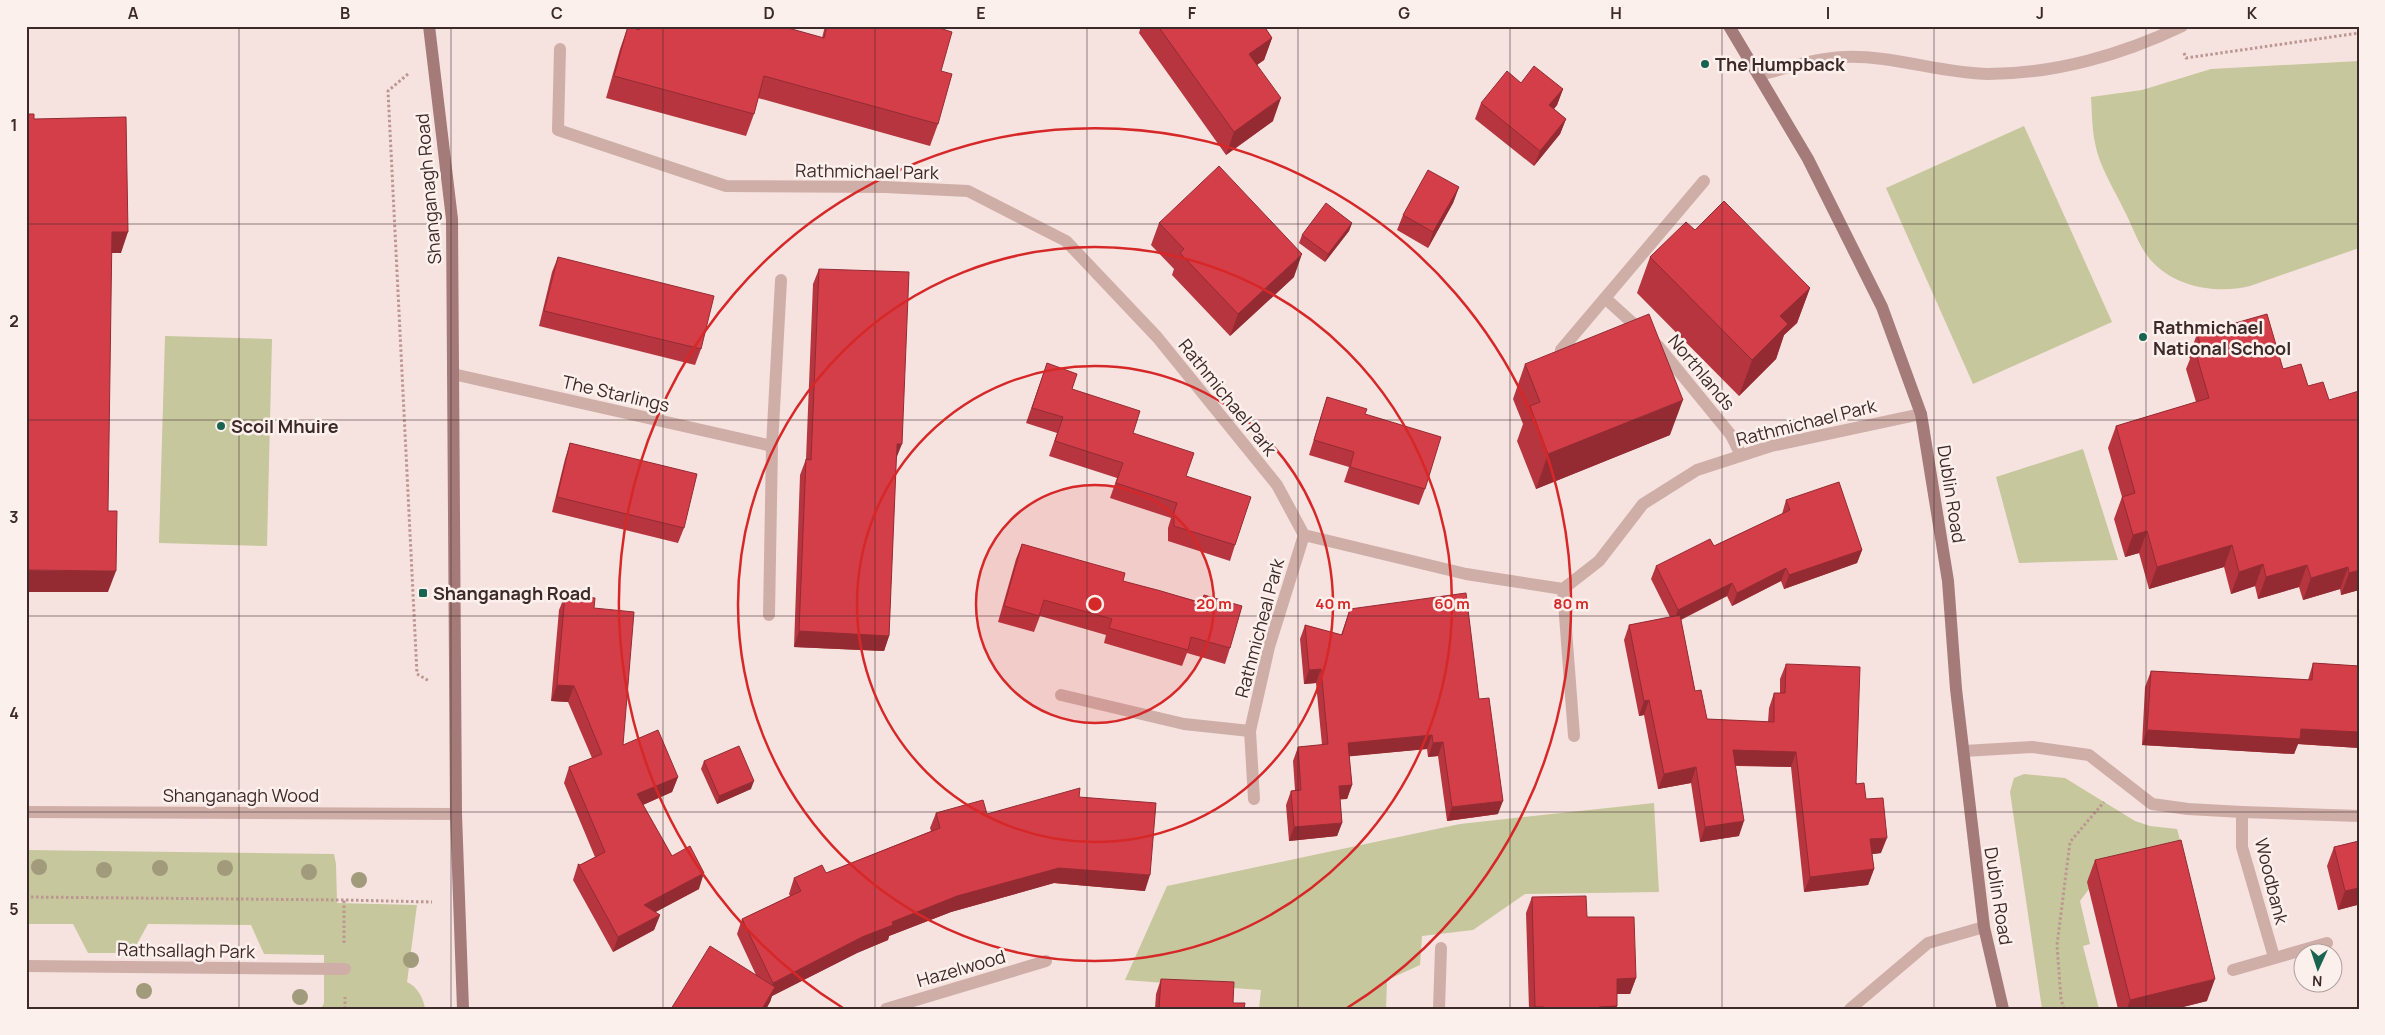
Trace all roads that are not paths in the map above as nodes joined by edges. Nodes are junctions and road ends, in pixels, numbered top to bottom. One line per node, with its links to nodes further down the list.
1 (429, 26): 10 (main road, Shanganagh Road)
2 (1729, 26): 5 (main road, Dublin Road)
3 (2178, 28): 5 (street)
4 (560, 49): 14 (street, Rathmichael Park)
5 (1759, 75): 11 (main road, Dublin Road)
6 (1704, 181): 8 (street)
7 (781, 280): 12 (street)
8 (1605, 298): 9 (street); 13 (street, Northlands)
9 (1561, 350)
10 (453, 374): 12 (street, The Starlings); 24 (main road, Shanganagh Road)
11 (1921, 414): 13 (street, Rathmichael Park); 20 (main road, Dublin Road)
12 (772, 446): 16 (street)
13 (1742, 455): 15 (street, Rathmichael Park)
14 (1304, 535): 15 (street); 18 (street, Rathmicheal Park)
15 (1563, 589): 19 (street)
16 (769, 615)
17 (1061, 695): 18 (street)
18 (1250, 731): 21 (street, Rathmicheal Park)
19 (1574, 736)
20 (1964, 751): 23 (street, Woodbank); 26 (main road, Dublin Road)
21 (1254, 799)
22 (26, 812): 24 (street, Shanganagh Wood)
23 (2242, 812): 25 (street, Woodbank); 29 (street, Woodbank)
24 (456, 814): 34 (main road, Shanganagh Road)
25 (2359, 816)
26 (1984, 927): 37 (street); 38 (main road, Dublin Road)
27 (1441, 948): 36 (street)
28 (2292, 952): 29 (street)
29 (2274, 957): 33 (street)
30 (1046, 961): 35 (street, Hazelwood)
31 (26, 966): 32 (street, Rathsallagh Park)
32 (345, 969)
33 (2234, 970)
34 (463, 1009)
35 (886, 1009)
36 (1439, 1009)
37 (1850, 1009)
38 (2003, 1009)

